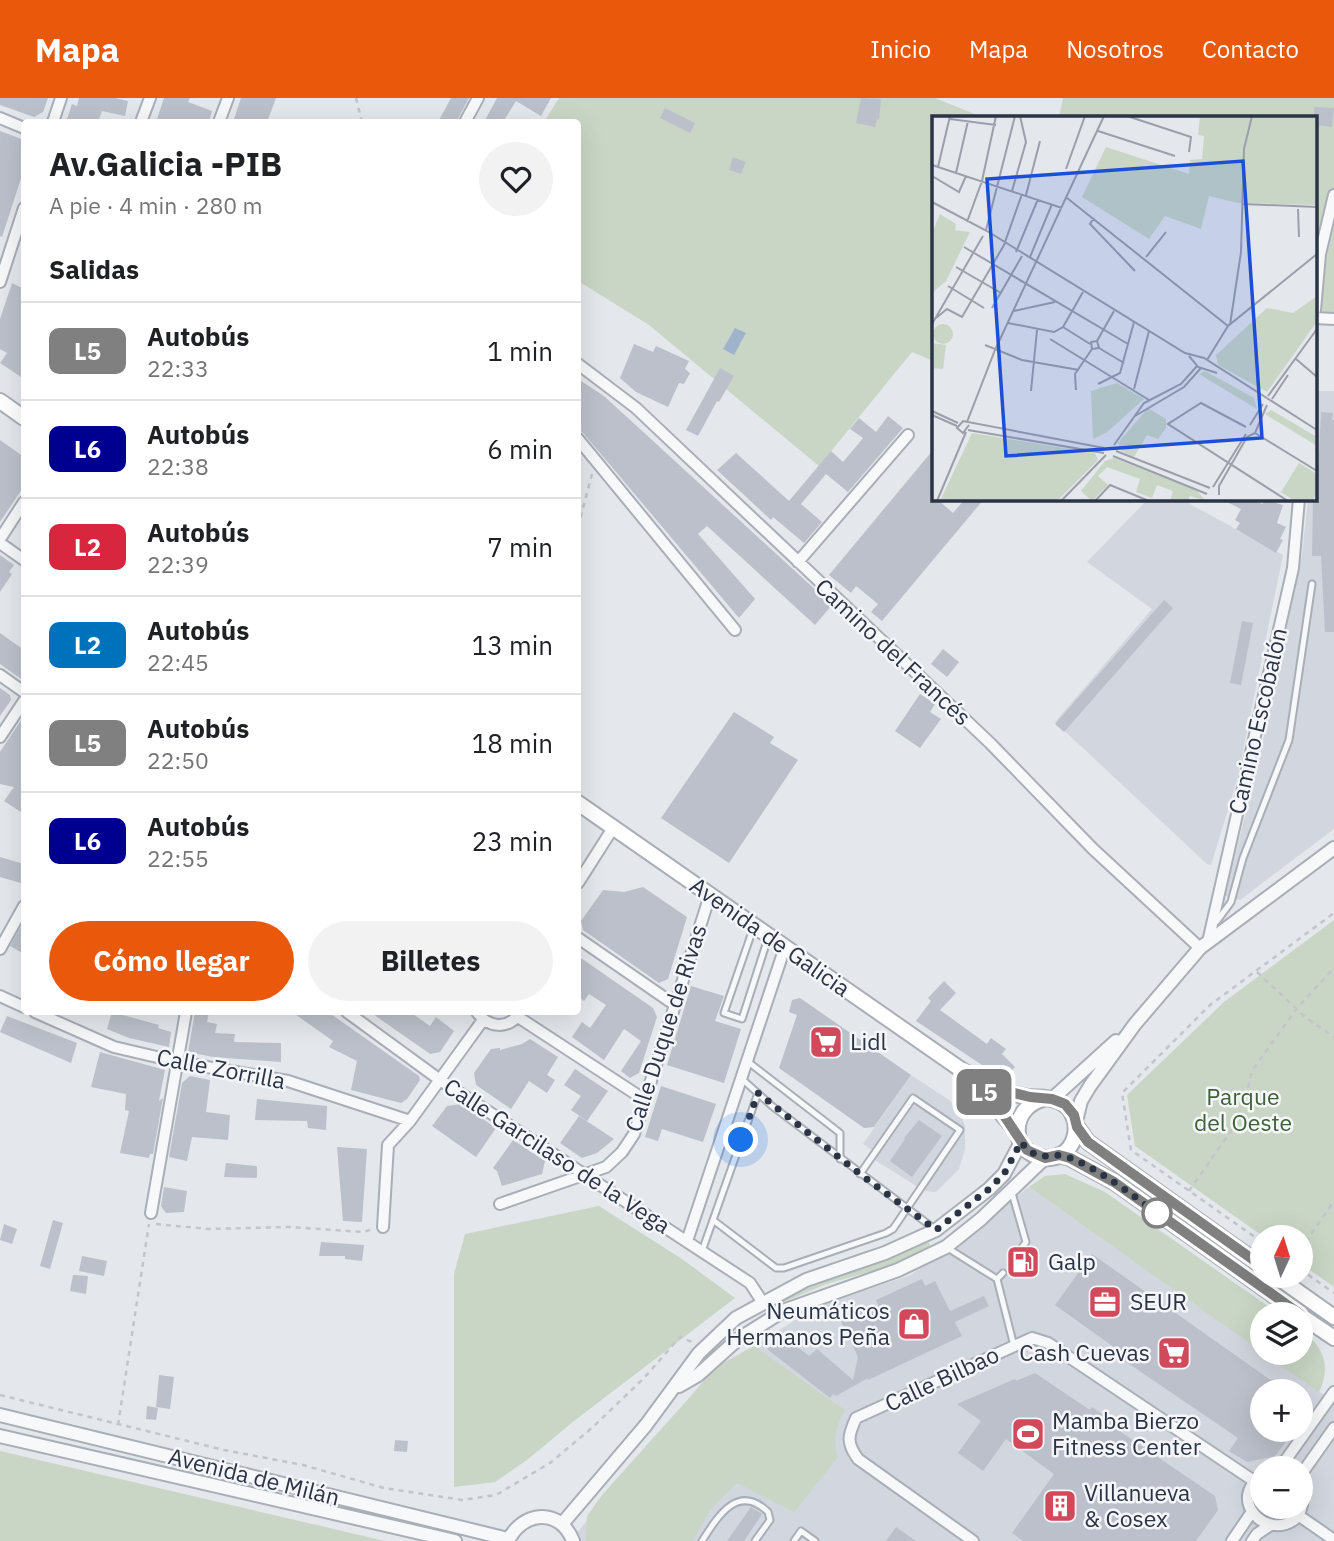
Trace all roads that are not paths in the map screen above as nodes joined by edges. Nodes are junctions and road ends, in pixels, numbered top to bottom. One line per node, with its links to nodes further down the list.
1 (61, 98): 6 (street)
2 (150, 98): 7 (street)
3 (228, 98): 8 (street)
4 (478, 98): 9 (street)
5 (0, 118): 10 (street)
6 (54, 119)
7 (142, 119)
8 (220, 119)
9 (467, 119)
10 (21, 127)
11 (1334, 195): 14 (street)
12 (21, 217): 13 (street)
13 (0, 282)
14 (1316, 299)
15 (1316, 318): 16 (street)
16 (1334, 319)
17 (581, 366): 26 (street, Camino del Francés)
18 (0, 401): 19 (main road)
19 (21, 416)
20 (908, 435): 26 (street)
21 (581, 443): 28 (street)
22 (1299, 500): 40 (street, Camino Escobalón)
23 (21, 507): 24 (street)
24 (0, 541): 25 (street)
25 (21, 558)
26 (797, 562): 43 (street, Camino del Francés)
27 (1312, 584): 40 (lane)
28 (735, 630)
29 (0, 675): 30 (street)
30 (21, 690)
31 (21, 706): 32 (street)
32 (0, 737)
33 (581, 805): 34 (main road, Avenida de Galicia)
34 (613, 828): 36 (street); 37 (main road, Avenida de Galicia)
35 (1334, 848): 43 (street)
36 (581, 878)
37 (710, 895): 39 (main road, Avenida de Galicia); 47 (street, Calle Duque de Rivas)
38 (21, 910): 45 (street)
39 (754, 926): 41 (main road, Avenida de Galicia); 41 (lane)
40 (1211, 927): 43 (street, Camino Escobalón)
41 (769, 936): 44 (main road, Avenida de Galicia)
42 (581, 940): 47 (street)
43 (1204, 945): 55 (street)
44 (785, 947): 56 (street); 58 (main road, Avenida de Galicia)
45 (0, 949)
46 (0, 996): 48 (street)
47 (675, 1005): 63 (street, Calle Duque de Rivas)
48 (21, 1006)
49 (42, 1015): 57 (street, Calle Zorrilla)
50 (185, 1015): 57 (street)
51 (351, 1015): 60 (street, Calle Garcilaso de la Vega)
52 (519, 1015): 54 (street)
53 (521, 1015): 63 (street)
54 (480, 1016): 60 (street)
55 (1135, 1024): 62 (street); 65 (street)
56 (747, 1061): 59 (street); 68 (lane)
57 (177, 1062): 64 (street, Calle Zorrilla); 74 (street)
58 (963, 1071): 62 (main road, Avenida de Galicia); 66 (main road, Avenida de Galicia)
59 (741, 1078): 61 (lane); 78 (street)
60 (440, 1080): 64 (street); 69 (street, Calle Garcilaso de la Vega)
61 (758, 1093): 68 (lane); 75 (lane)
62 (1048, 1099): 65 (main road); 66 (main road)
63 (645, 1100): 69 (street, Calle Duque de Rivas)
64 (411, 1121): 76 (street)
65 (1076, 1124): 67 (main road); 82 (main road)
66 (1019, 1138): 67 (main road); 77 (street)
67 (1052, 1156): 71 (street); 86 (main road)
68 (840, 1158): 70 (lane)
69 (587, 1174): 72 (street, Calle Duque de Rivas); 78 (street, Calle Garcilaso de la Vega)
70 (860, 1174): 73 (lane); 73 (lane)
71 (1011, 1192): 79 (street); 80 (lane)
72 (500, 1204)
73 (906, 1209): 75 (lane); 77 (lane)
74 (150, 1219)
75 (713, 1220): 81 (lane)
76 (383, 1227)
77 (936, 1230): 87 (street)
78 (687, 1241): 81 (street, Calle Garcilaso de la Vega)
79 (946, 1247): 84 (lane); 92 (street)
80 (1021, 1249)
81 (702, 1251): 87 (street, Calle Garcilaso de la Vega)
82 (1250, 1257)
83 (1003, 1273): 84 (lane)
84 (997, 1279): 91 (lane)
85 (1293, 1288): 88 (main road)
86 (1283, 1302)
87 (763, 1303): 92 (street)
88 (1334, 1317)
89 (1313, 1323): 90 (main road)
90 (1334, 1338)
91 (1014, 1346): 99 (street, Calle Bilbao); 116 (street, Calle Bilbao)
92 (673, 1390): 106 (street)
93 (1334, 1392): 97 (street)
94 (0, 1415): 108 (street, Avenida de Milán)
95 (1334, 1428): 98 (street)
96 (0, 1436): 110 (street, Avenida de Milán)
97 (1289, 1456)
98 (1313, 1458)
99 (1250, 1473)
100 (1250, 1492): 101 (street)
101 (1250, 1509)
102 (1250, 1514): 117 (street)
103 (1257, 1519): 107 (street)
104 (1293, 1519): 107 (street)
105 (1304, 1519): 109 (street)
106 (562, 1524): 108 (street); 111 (street)
107 (1269, 1526): 118 (street)
108 (508, 1540)
109 (1334, 1540)
110 (455, 1541)
111 (573, 1541)
112 (702, 1541): 113 (lane)
113 (755, 1541)
114 (794, 1541): 115 (lane)
115 (815, 1541)
116 (973, 1541)
117 (1232, 1541)
118 (1252, 1541)

